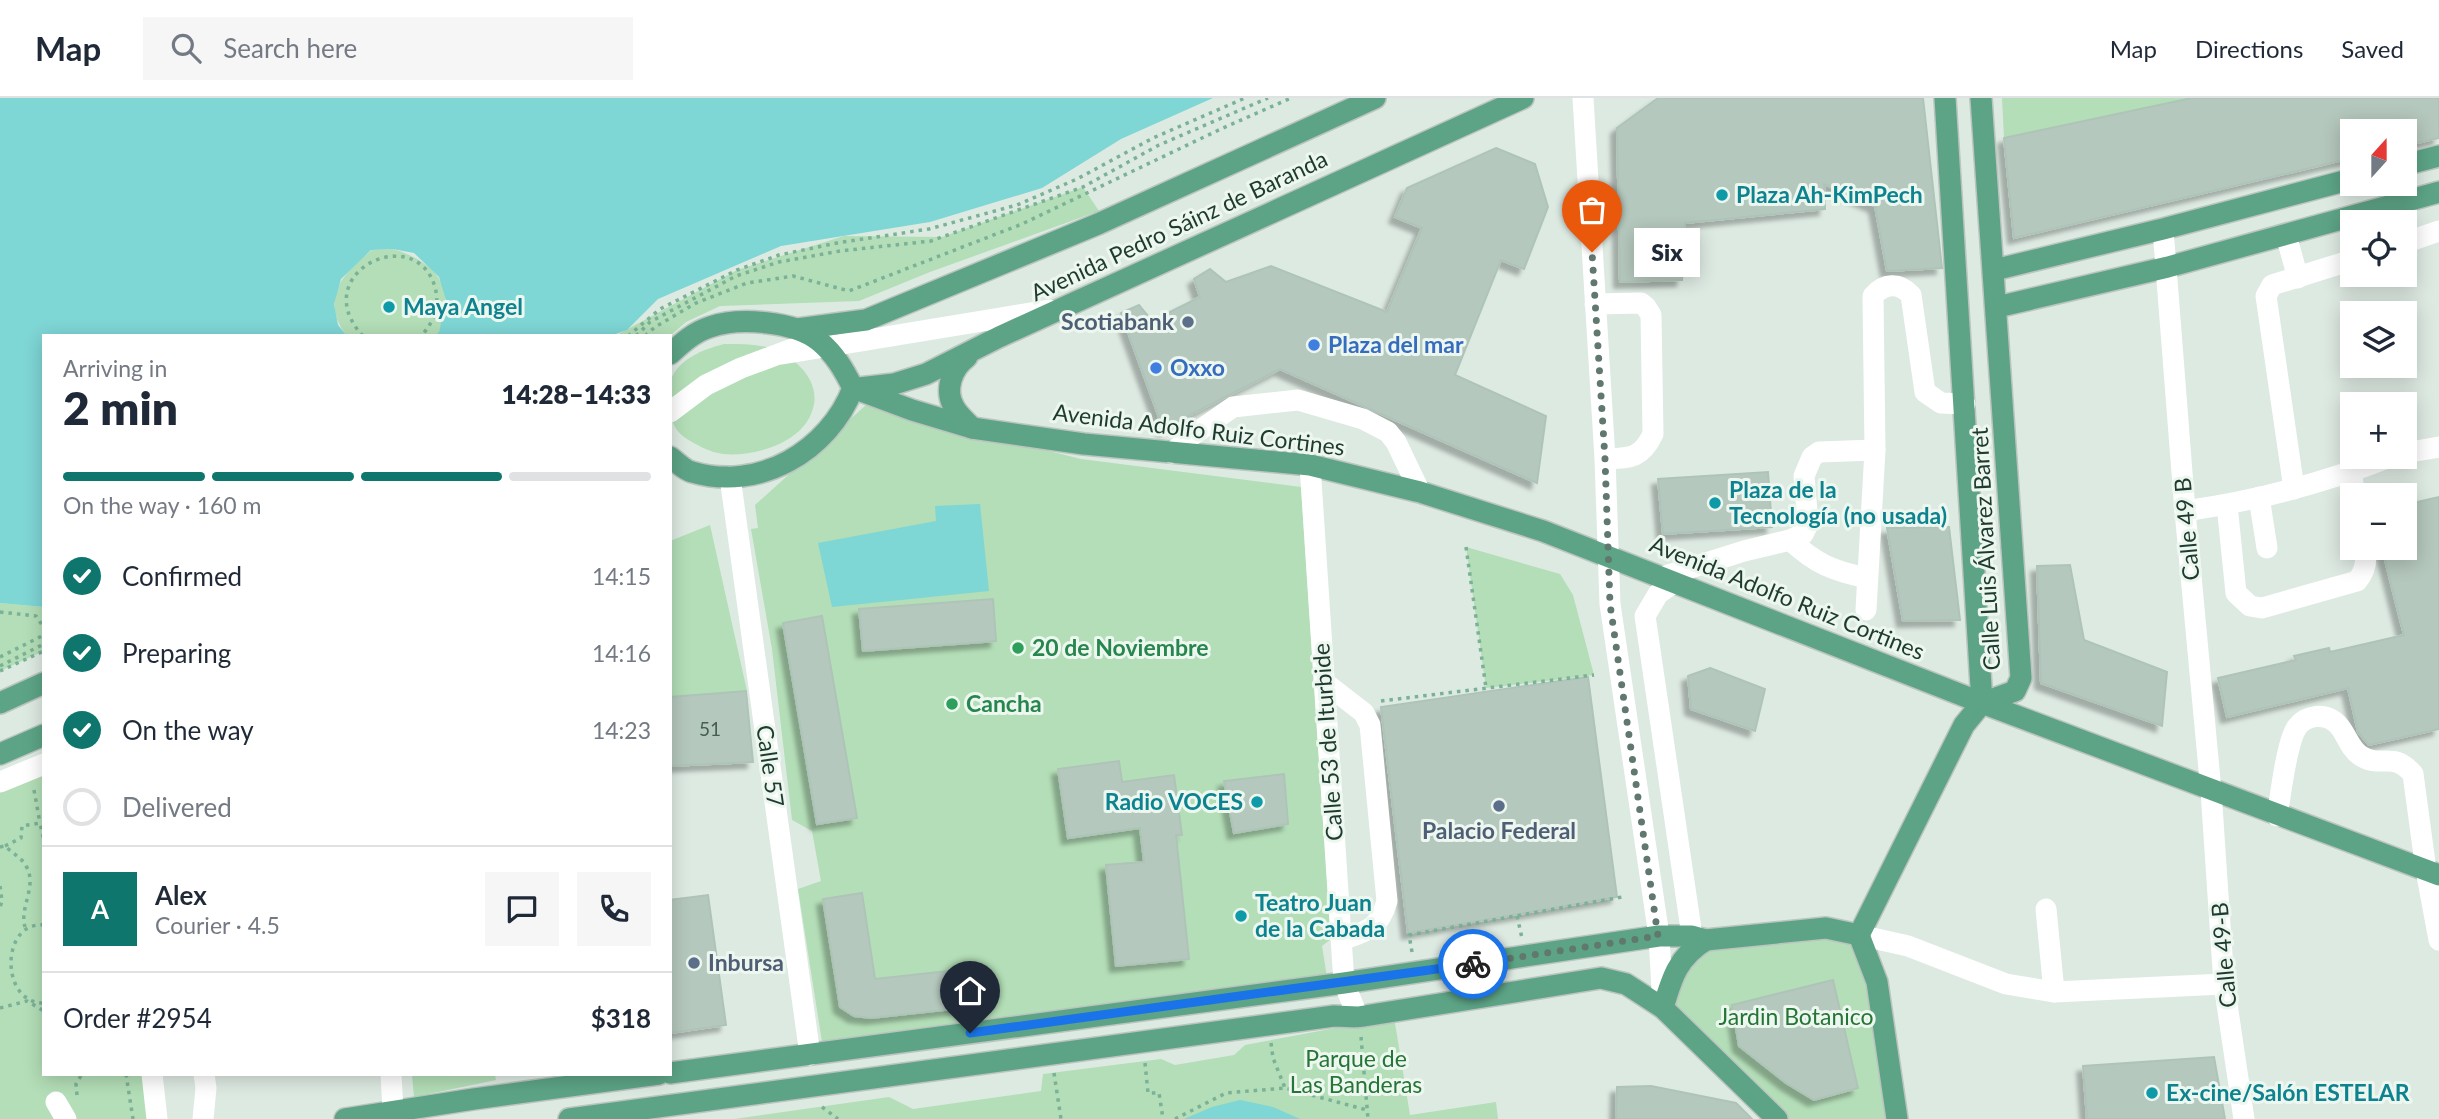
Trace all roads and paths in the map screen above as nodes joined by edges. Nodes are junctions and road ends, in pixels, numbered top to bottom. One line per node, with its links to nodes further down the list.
1 (1245, 98): 28 (path)
2 (1268, 98): 29 (path)
3 (1291, 98): 30 (path)
4 (1375, 98): 24 (main road, Avenida Pedro Sáinz de Baranda)
5 (1523, 98): 23 (main road, Avenida Pedro Sáinz de Baranda)
6 (1583, 98): 21 (street)
7 (1982, 107): 8 (main road); 19 (main road, Calle Luis Álvarez Barret)
8 (1946, 109): 35 (main road, Calle Luis Álvarez Barret)
9 (2439, 156): 10 (main road)
10 (2417, 162)
11 (2340, 182): 13 (main road)
12 (2439, 192): 15 (main road)
13 (2163, 229): 18 (street, Calle 49 B); 19 (main road)
14 (2439, 231): 16 (street)
15 (2286, 235): 18 (main road); 20 (street)
16 (2417, 239)
17 (2340, 264): 20 (street)
18 (2168, 267): 22 (main road); 57 (street, Calle 49 B)
19 (1994, 270): 22 (main road, Calle Luis Álvarez Barret)
20 (2298, 278): 51 (street)
21 (1595, 304): 44 (street); 44 (street)
22 (1997, 307): 38 (main road, Calle Luis Álvarez Barret)
23 (1063, 308): 31 (street); 32 (main road, Avenida Pedro Sáinz de Baranda)
24 (866, 320): 25 (main road, Avenida Pedro Sáinz de Baranda); 31 (street)
25 (797, 329): 31 (main road); 33 (main road)
26 (361, 334): 27 (path)
27 (423, 334)
28 (630, 334)
29 (638, 334)
30 (647, 334)
31 (821, 343): 34 (main road); 36 (street)
32 (976, 350): 34 (main road, Avenida Pedro Sáinz de Baranda); 37 (main road)
33 (672, 352)
34 (853, 388): 37 (main road, Avenida Adolfo Ruiz Cortines); 49 (main road)
35 (1965, 404): 39 (main road, Calle Luis Álvarez Barret); 41 (street)
36 (672, 410)
37 (972, 428): 43 (main road, Avenida Adolfo Ruiz Cortines)
38 (2005, 429): 39 (main road); 53 (main road, Calle Luis Álvarez Barret)
39 (1967, 433): 54 (main road, Calle Luis Álvarez Barret)
40 (2439, 447): 42 (street)
41 (1875, 450): 58 (street); 63 (street)
42 (2417, 451)
43 (1172, 453): 45 (main road, Avenida Adolfo Ruiz Cortines); 52 (street)
44 (1605, 459): 61 (street)
45 (1310, 465): 52 (main road, Avenida Adolfo Ruiz Cortines); 75 (street, Calle 53 de Iturbide)
46 (2359, 469): 47 (street)
47 (2351, 472): 50 (street); 51 (street)
48 (680, 475): 49 (main road)
49 (730, 477): 119 (street, Calle 57)
50 (2353, 483)
51 (2294, 489): 55 (street)
52 (1420, 492): 61 (main road, Avenida Adolfo Ruiz Cortines)
53 (2010, 493): 54 (main road); 80 (main road, Calle Luis Álvarez Barret)
54 (1971, 496): 80 (main road, Calle Luis Álvarez Barret)
55 (2259, 497): 56 (street); 60 (street)
56 (2227, 505): 57 (street); 62 (street)
57 (2185, 511): 86 (street, Calle 49 B)
58 (1790, 540): 63 (street); 64 (street)
59 (1466, 547): 77 (path)
60 (2267, 548)
61 (1610, 556): 64 (main road, Avenida Adolfo Ruiz Cortines); 101 (street)
62 (2365, 560)
63 (1867, 578): 65 (street)
64 (1668, 579): 80 (main road, Avenida Adolfo Ruiz Cortines); 102 (street)
65 (1866, 610)
66 (0, 612): 67 (path)
67 (42, 625)
68 (42, 636): 71 (path)
69 (42, 645): 72 (path)
70 (42, 652): 73 (path)
71 (0, 657)
72 (0, 666)
73 (0, 671)
74 (1594, 675): 77 (path)
75 (1324, 682): 103 (street, Calle 53 de Iturbide); 103 (street)
76 (42, 683): 79 (main road)
77 (1486, 688): 78 (path)
78 (1372, 702)
79 (0, 703)
80 (1982, 703): 86 (main road, Avenida Adolfo Ruiz Cortines); 100 (main road)
81 (42, 736): 82 (main road)
82 (0, 754)
83 (42, 765): 84 (street)
84 (0, 782)
85 (33, 785): 88 (path)
86 (2211, 791): 87 (main road, Avenida Adolfo Ruiz Cortines); 108 (street, Calle 49-B)
87 (2277, 816): 91 (main road, Avenida Adolfo Ruiz Cortines); 91 (street)
88 (40, 823): 89 (path); 90 (path)
89 (42, 832)
90 (2, 846): 98 (path)
91 (2432, 872): 104 (street)
92 (0, 886): 94 (path)
93 (1622, 897): 96 (path)
94 (0, 907)
95 (2046, 909): 109 (street)
96 (1517, 916): 105 (path); 106 (path)
97 (42, 925): 98 (path)
98 (25, 927): 99 (path)
99 (12, 935)
100 (1859, 935): 102 (main road); 109 (street); 142 (main road)
101 (1658, 936): 102 (main road); 107 (main road); 114 (street)
102 (1699, 938): 114 (main road)
103 (1342, 940): 107 (street, Calle 53 de Iturbide)
104 (2439, 940)
105 (1524, 946)
106 (1414, 961)
107 (1344, 983): 116 (street, Calle 53 de Iturbide); 119 (main road)
108 (2224, 985): 109 (street); 143 (street, Calle 49-B)
109 (2054, 992)
110 (15, 995): 111 (path)
111 (27, 1001): 112 (path); 113 (path); 115 (path)
112 (42, 1003)
113 (0, 1008)
114 (1663, 1008): 116 (main road); 141 (main road)
115 (42, 1010)
116 (1358, 1017): 117 (main road); 129 (path)
117 (1267, 1026): 118 (main road); 127 (path)
118 (1051, 1054): 135 (main road); 137 (path)
119 (810, 1055): 121 (main road)
120 (1144, 1061): 138 (path)
121 (672, 1073)
122 (126, 1076): 131 (path)
123 (152, 1076): 132 (street)
124 (204, 1076): 133 (street)
125 (391, 1076): 130 (street)
126 (645, 1076): 130 (main road)
127 (1285, 1088): 129 (path); 139 (path)
128 (821, 1107): 136 (path)
129 (1367, 1110): 140 (path)
130 (393, 1111): 134 (main road)
131 (133, 1119)
132 (157, 1119)
133 (203, 1119)
134 (345, 1119)
135 (569, 1119)
136 (838, 1119)
137 (1061, 1119)
138 (1163, 1119)
139 (1175, 1119)
140 (1368, 1119)
141 (1777, 1119)
142 (1897, 1119)
143 (2244, 1119)

